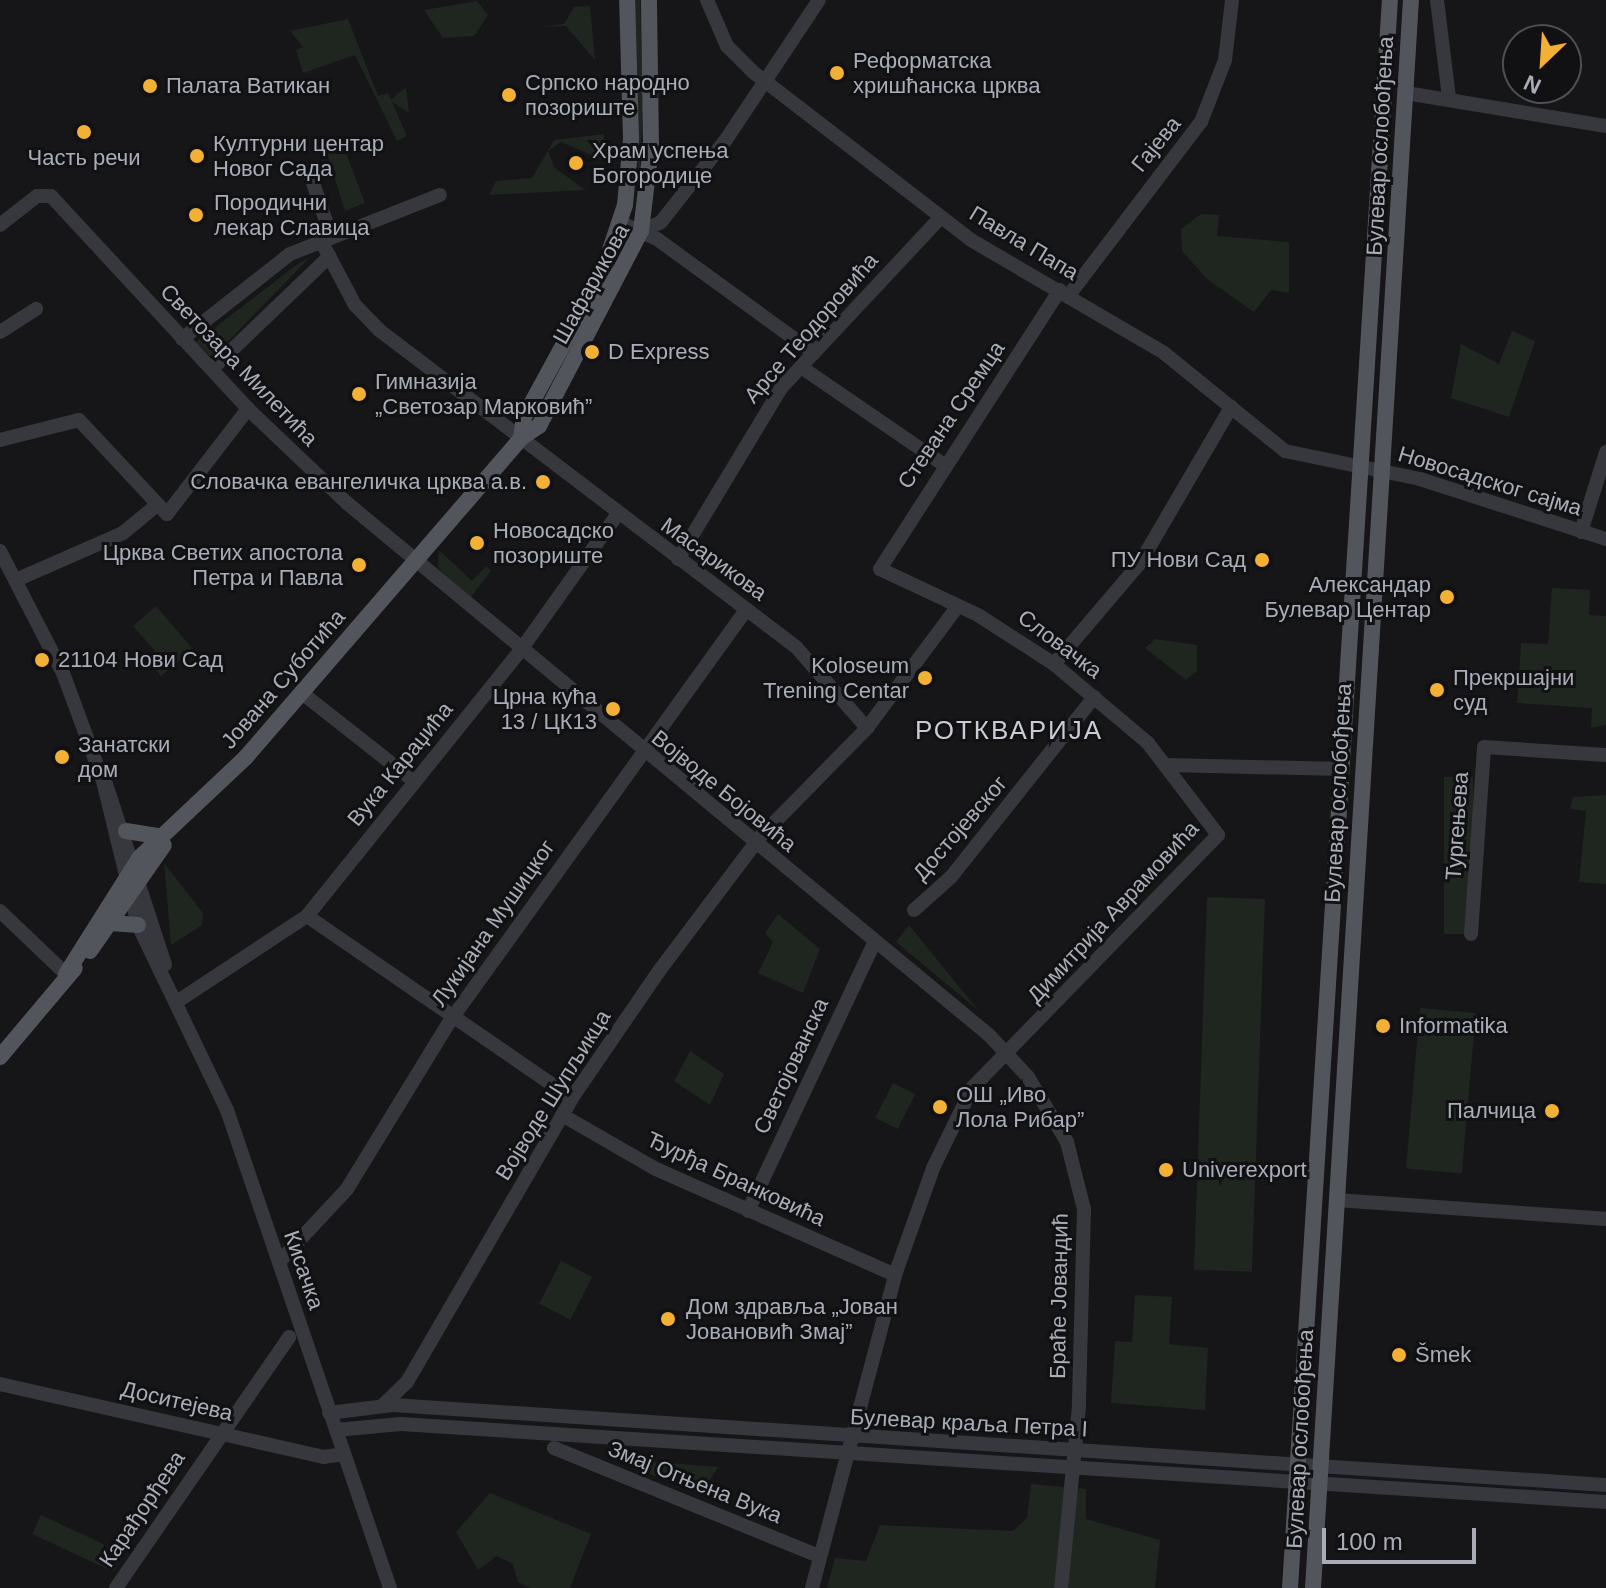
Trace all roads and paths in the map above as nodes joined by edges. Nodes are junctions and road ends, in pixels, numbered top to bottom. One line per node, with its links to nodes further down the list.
1 (627, 0): 16 (main road, Шафарикова)
2 (649, 0): 18 (main road)
3 (707, 0): 9 (street, Павла Папа)
4 (819, 0): 9 (street, Шафарикова)
5 (1232, 0): 21 (street, Гајева)
6 (1390, 0): 34 (main road, Булевар ослобођења)
7 (1411, 0): 10 (main road, Булевар ослобођења)
8 (1437, 0): 11 (street)
9 (768, 82): 15 (street, Павла Папа); 18 (street, Шафарикова)
10 (1406, 93): 11 (street); 35 (main road, Булевар ослобођења)
11 (1449, 98): 12 (street)
12 (1606, 126)
13 (309, 171): 19 (street, Масарикова)
14 (440, 195): 19 (street)
15 (941, 217): 21 (street, Павла Папа); 25 (street, Арсе Теодоровића)
16 (619, 222): 18 (street); 30 (main road, Шафарикова)
17 (0, 225): 24 (street, Светозара Милетића)
18 (641, 231): 25 (street); 30 (main road, Шафарикова)
19 (326, 237): 20 (street, Масарикова); 24 (street)
20 (330, 256): 27 (street); 30 (street, Масарикова)
21 (1065, 293): 28 (street, Павла Папа); 33 (street, Стевана Сремца)
22 (36, 309): 23 (street)
23 (0, 332)
24 (178, 334): 27 (street, Светозара Милетића)
25 (814, 353): 26 (street, Арсе Теодоровића)
26 (801, 367): 33 (street); 41 (street, Арсе Теодоровића)
27 (212, 369): 29 (street, Светозара Милетића)
28 (1231, 407): 34 (street, Павла Папа); 48 (street)
29 (248, 409): 36 (street); 42 (street, Светозара Милетића)
30 (521, 438): 37 (street, Масарикова); 42 (main road, Јована Суботића)
31 (0, 440): 36 (street)
32 (1606, 452): 38 (street)
33 (944, 465): 43 (street, Стевана Сремца)
34 (1360, 469): 35 (street, Новосадског сајма); 55 (main road, Булевар ослобођења)
35 (1380, 470): 38 (street, Новосадског сајма); 78 (main road, Булевар ослобођења)
36 (162, 509): 44 (street)
37 (617, 515): 41 (street, Масарикова); 47 (street, Вука Караџића)
38 (1581, 532): 39 (street, Новосадског сајма)
39 (1606, 539)
40 (1, 555): 44 (street)
41 (678, 559): 46 (street, Масарикова)
42 (414, 562): 47 (street, Војводе Бојовића); 49 (main road, Јована Суботића)
43 (880, 566): 45 (street, Словачка)
44 (16, 580): 56 (street)
45 (953, 604): 48 (street, Словачка); 51 (street, Војводе Шупљикца)
46 (746, 610): 51 (street, Масарикова); 52 (street, Лукијана Мушицког)
47 (520, 651): 52 (street, Војводе Бојовића); 57 (street, Вука Караџића)
48 (1054, 664): 50 (street, Словачка)
49 (302, 693): 57 (street); 60 (main road, Јована Суботића)
50 (1094, 697): 54 (street, Словачка); 63 (street, Достојевског)
51 (867, 728): 61 (street, Војводе Шупљикца)
52 (641, 752): 61 (street, Војводе Бојовића); 73 (street, Лукијана Мушицког)
53 (1606, 755): 68 (street, Тургењева)
54 (1166, 765): 55 (street, Булевар ослобођења); 58 (street, Словачка)
55 (1341, 769): 95 (main road, Булевар ослобођења)
56 (103, 781): 59 (street); 62 (street)
57 (414, 781): 65 (street, Вука Караџића)
58 (1189, 796): 74 (street, Димитрија Аврамовића)
59 (126, 831): 60 (main road); 62 (street)
60 (168, 836): 62 (main road, Јована Суботића)
61 (755, 843): 69 (street, Војводе Бојовића); 76 (street, Војводе Шупљикца)
62 (133, 877): 66 (main road); 67 (street, Кисачка); 70 (street, Кисачка); 71 (main road)
63 (914, 910)
64 (0, 911): 71 (street)
65 (307, 916): 72 (street, Вука Караџића); 73 (street)
66 (110, 923): 67 (main road); 71 (main road)
67 (138, 925): 70 (street, Кисачка)
68 (1471, 934)
69 (875, 941): 74 (street, Војводе Бојовића); 79 (street, Светојованска)
70 (165, 971): 72 (street, Кисачка)
71 (66, 974): 75 (main road)
72 (178, 1001): 81 (street, Кисачка)
73 (450, 1021): 76 (street); 81 (street, Лукијана Мушицког)
74 (1008, 1053): 82 (street); 94 (street, Браће Јовандић)
75 (0, 1057)
76 (572, 1098): 77 (street, Војводе Шупљикца)
77 (562, 1115): 79 (street, Ђурђа Бранковића); 84 (street, Војводе Шупљикца)
78 (1336, 1200): 80 (street); 96 (main road, Булевар ослобођења)
79 (748, 1211): 82 (street, Ђурђа Бранковића)
80 (1606, 1219)
81 (279, 1262): 88 (street, Кисачка)
82 (895, 1275): 91 (street)
83 (289, 1337): 90 (street, Карађорђева)
84 (407, 1382): 86 (street, Војводе Шупљикца); 87 (street)
85 (0, 1384): 90 (street, Доситејева)
86 (382, 1406): 87 (street, Булевар краља Петра I); 88 (street, Булевар краља Петра I)
87 (421, 1408): 91 (street, Булевар краља Петра I)
88 (329, 1413): 89 (street, Кисачка)
89 (336, 1430): 91 (street, Булевар краља Петра I); 93 (street, Кисачка)
90 (219, 1433): 93 (street, Доситејева); 100 (street, Карађорђева)
91 (846, 1445): 94 (street, Булевар краља Петра I); 99 (street)
92 (554, 1448): 99 (street, Змај Огњена Вука)
93 (344, 1454): 101 (street, Кисачка)
94 (1074, 1458): 95 (street, Булевар краља Петра I); 103 (street, Браће Јовандић)
95 (1296, 1473): 96 (street, Булевар краља Петра I); 104 (main road, Булевар ослобођења)
96 (1320, 1474): 97 (street, Булевар краља Петра I); 98 (street, Булевар краља Петра I); 105 (main road, Булевар ослобођења)
97 (1606, 1485)
98 (1606, 1502)
99 (819, 1556): 102 (street)
100 (116, 1588)
101 (390, 1588)
102 (812, 1588)
103 (1061, 1588)
104 (1290, 1588)
105 (1313, 1588)

